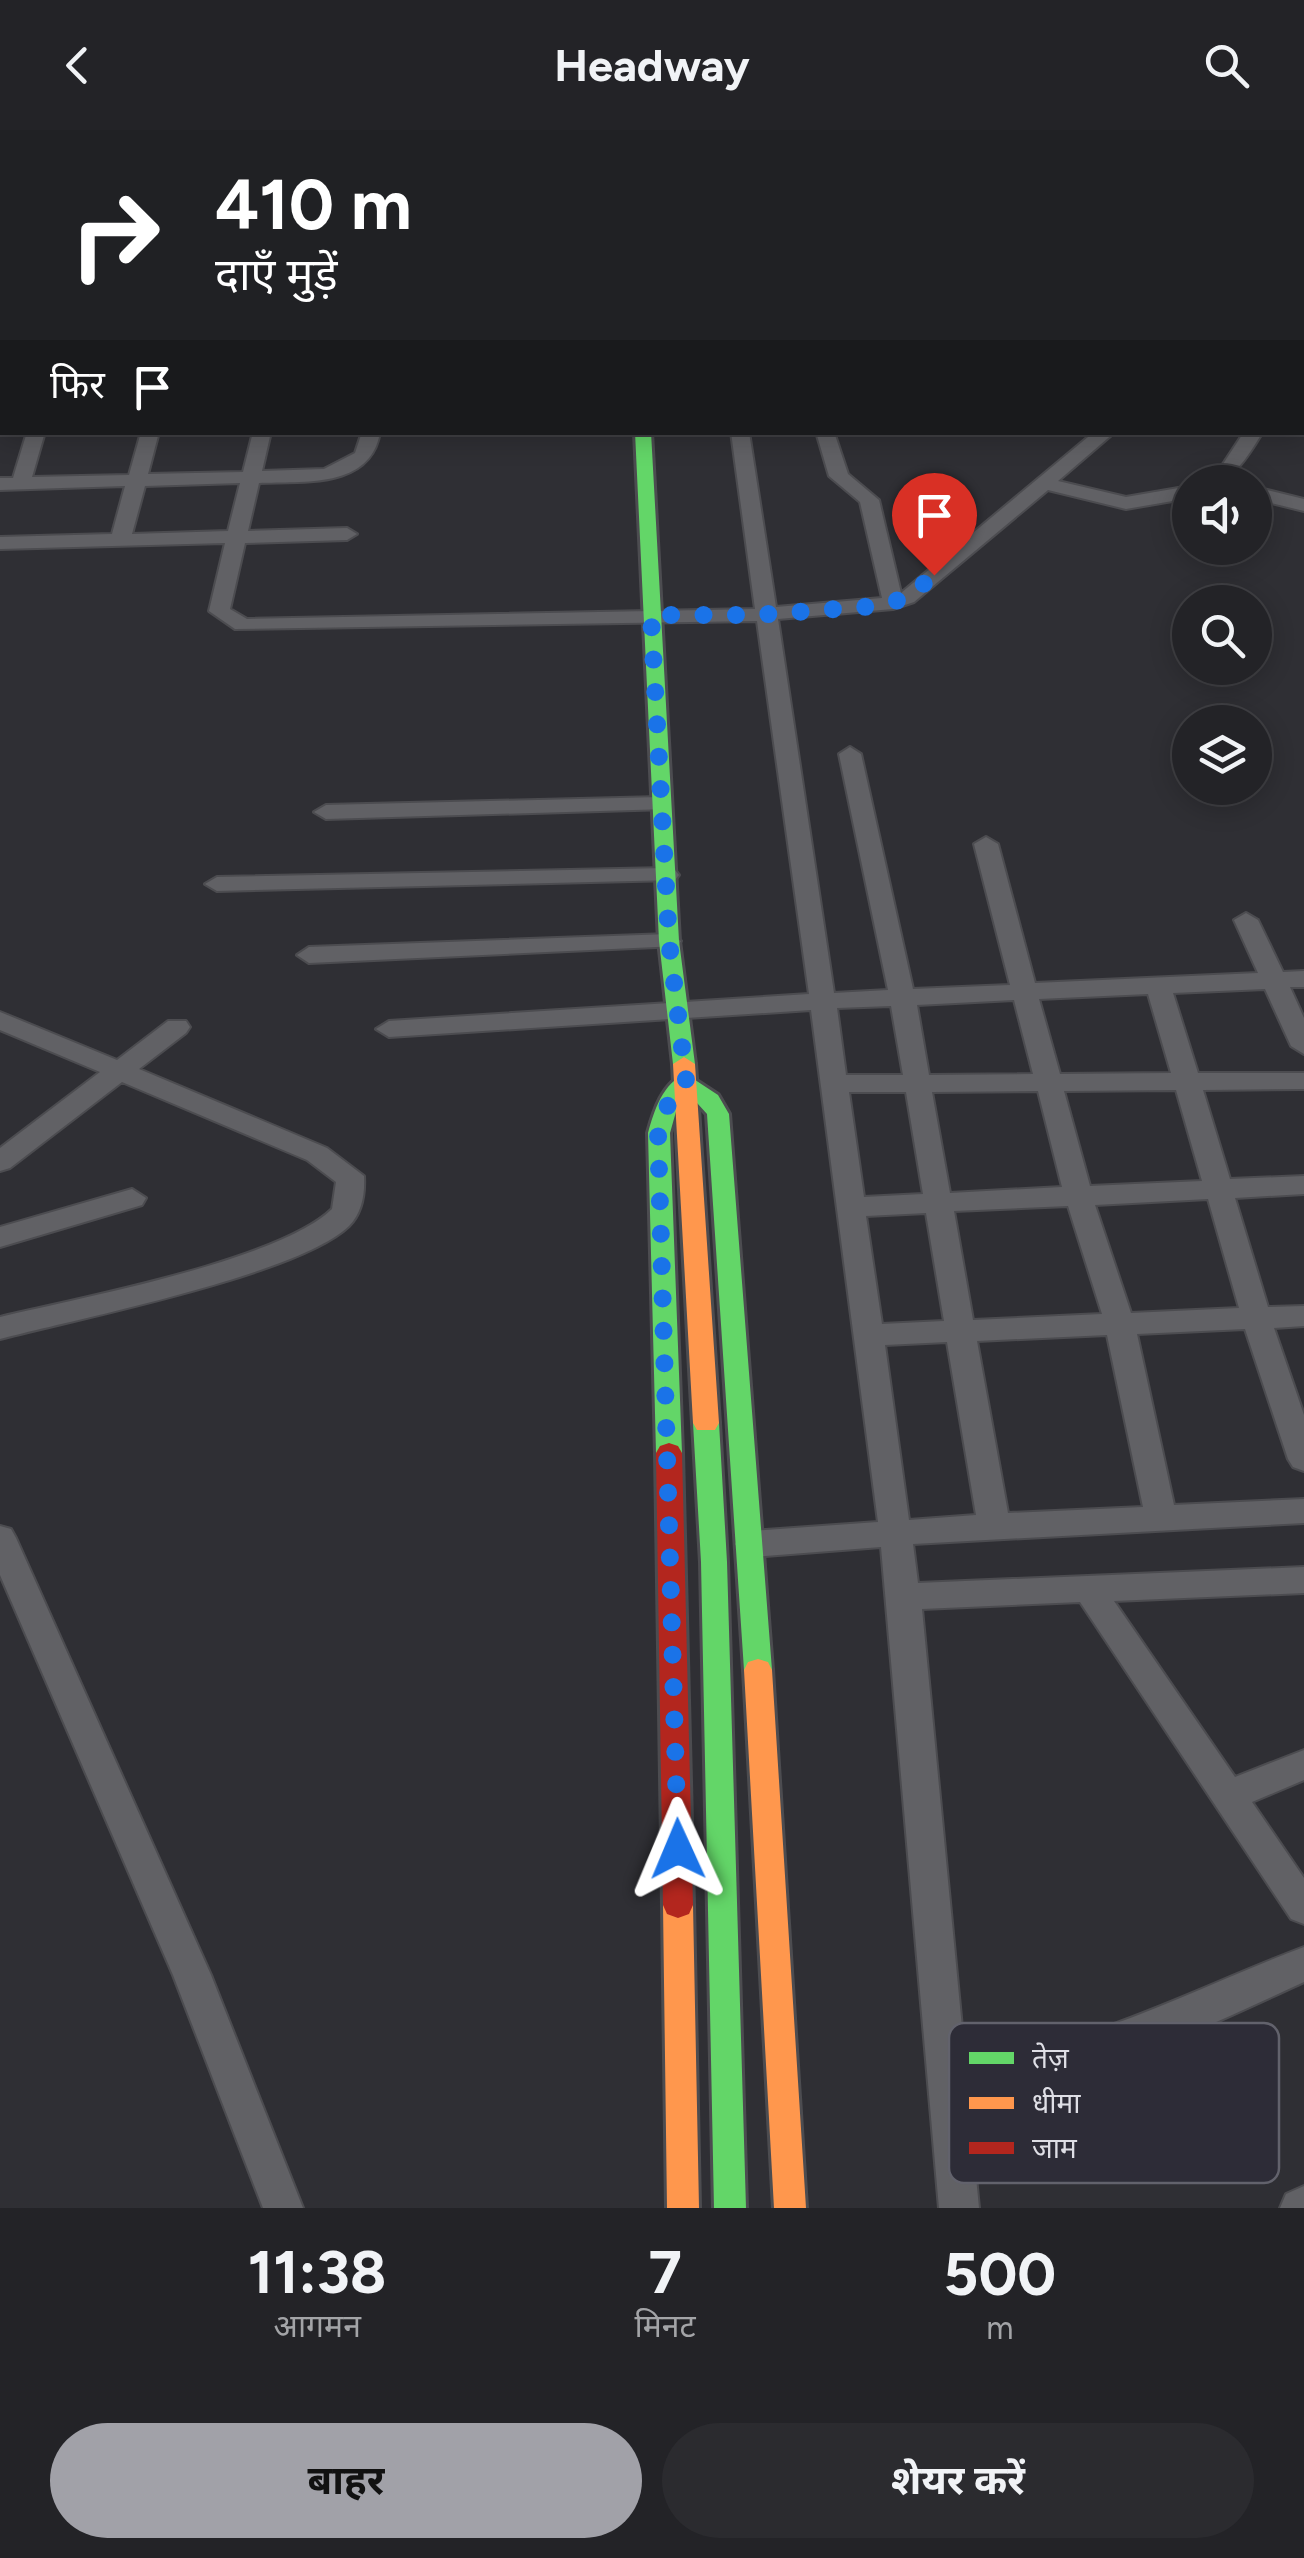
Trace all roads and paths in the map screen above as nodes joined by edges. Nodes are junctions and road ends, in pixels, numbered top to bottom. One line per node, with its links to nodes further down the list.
1 (35, 435): 14 (street)
2 (149, 435): 12 (street)
3 (261, 435): 11 (street)
4 (370, 435): 11 (street)
5 (643, 435): 24 (street)
6 (740, 435): 25 (street)
7 (827, 435): 23 (street)
8 (1102, 435): 15 (street)
9 (1252, 435): 10 (street)
10 (1232, 465)
11 (254, 479): 12 (street); 19 (street)
12 (133, 481): 14 (street); 21 (street)
13 (0, 484): 14 (street)
14 (21, 484)
15 (1044, 484): 16 (street); 23 (street)
16 (1172, 495)
17 (1272, 498): 18 (street)
18 (1304, 506)
19 (241, 534): 20 (street); 21 (street); 24 (street)
20 (347, 534)
21 (121, 537): 22 (street)
22 (0, 543)
23 (894, 604): 25 (street)
24 (651, 615): 25 (street); 27 (street)
25 (759, 615): 40 (street)
26 (850, 754): 39 (street)
27 (660, 804): 28 (street); 30 (street)
28 (326, 812)
29 (986, 844): 38 (street)
30 (666, 875): 31 (street); 33 (street)
31 (216, 884)
32 (1246, 920): 36 (street)
33 (669, 941): 34 (street); 41 (street)
34 (309, 955)
35 (1304, 979): 36 (street)
36 (1277, 982): 37 (street); 45 (street)
37 (1159, 986): 38 (street); 48 (street)
38 (1026, 993): 39 (street); 50 (street)
39 (902, 999): 40 (street); 51 (street)
40 (816, 1002): 41 (street); 52 (street)
41 (681, 1012): 44 (street); 47 (street)
42 (178, 1027): 46 (street)
43 (6, 1029): 46 (street)
44 (388, 1029)
45 (1304, 1046)
46 (124, 1070): 53 (street); 64 (street)
47 (686, 1080): 73 (street); 85 (street); 86 (street)
48 (1187, 1080): 49 (street); 50 (street); 55 (street)
49 (1304, 1081)
50 (1049, 1082): 51 (street); 57 (street)
51 (917, 1083): 52 (street); 58 (street)
52 (834, 1084): 59 (street)
53 (0, 1162)
54 (1304, 1184): 55 (street)
55 (1219, 1191): 57 (street); 61 (street)
56 (132, 1198): 60 (street)
57 (1079, 1198): 58 (street); 63 (street)
58 (939, 1204): 59 (street); 65 (street)
59 (852, 1207): 66 (street)
60 (0, 1237)
61 (1256, 1316): 62 (street); 63 (street); 67 (street)
62 (1304, 1316)
63 (1119, 1321): 65 (street); 69 (street)
64 (0, 1328)
65 (961, 1330): 66 (street); 70 (street)
66 (868, 1335): 71 (street)
67 (1304, 1459)
68 (1304, 1511): 69 (street)
69 (1161, 1516): 70 (street)
70 (994, 1526): 71 (street)
71 (885, 1533): 73 (street); 76 (street)
72 (0, 1538): 84 (street)
73 (751, 1544): 87 (street)
74 (1304, 1580): 75 (street)
75 (1088, 1587): 76 (street); 78 (street)
76 (904, 1598): 82 (street)
77 (1304, 1765): 78 (street)
78 (1226, 1796): 79 (street)
79 (1304, 1908)
80 (1304, 1964): 81 (street)
81 (1162, 2023)
82 (949, 2080)
83 (957, 2183): 88 (street)
84 (284, 2208)
85 (683, 2208)
86 (730, 2208)
87 (790, 2208)
88 (959, 2208)

